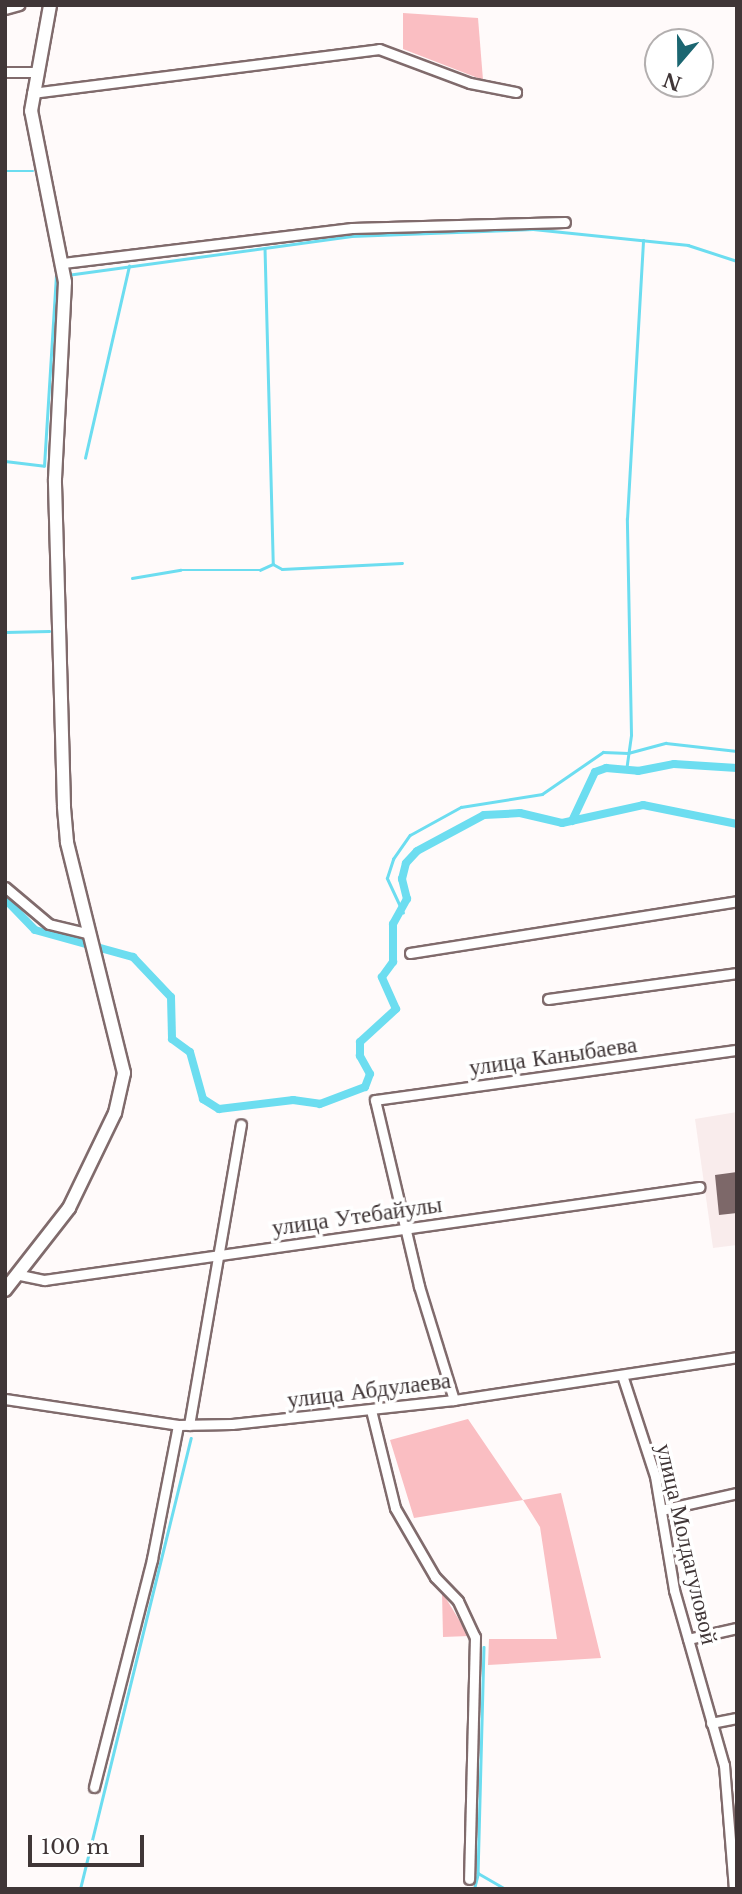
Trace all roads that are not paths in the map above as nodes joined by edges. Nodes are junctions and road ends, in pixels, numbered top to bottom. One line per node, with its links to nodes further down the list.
1 (19, 5): 3 (street)
2 (50, 5): 5 (main road)
3 (5, 9)
4 (5, 72): 5 (street)
5 (36, 72): 7 (main road)
6 (516, 92): 7 (street)
7 (32, 93): 9 (main road)
8 (565, 222): 9 (street)
9 (64, 273): 12 (main road)
10 (5, 887): 12 (street)
11 (737, 901): 13 (street)
12 (92, 942): 21 (main road)
13 (410, 953)
14 (737, 973): 15 (street)
15 (548, 999)
16 (737, 1050): 19 (street, улица Каныбаева)
17 (241, 1124): 20 (street)
18 (699, 1187): 19 (street, улица Утебайулы)
19 (405, 1228): 20 (street, улица Утебайулы); 26 (street)
20 (216, 1256): 21 (street, улица Утебайулы); 28 (street)
21 (20, 1275): 22 (main road)
22 (5, 1290)
23 (737, 1357): 24 (street, улица Абдулаева)
24 (622, 1375): 26 (street, улица Абдулаева); 31 (street, улица Молдагуловой)
25 (5, 1399): 29 (street, улица Абдулаева)
26 (454, 1400): 27 (street, улица Абдулаева)
27 (371, 1410): 28 (street, улица Абдулаева); 38 (street)
28 (189, 1424): 29 (street, улица Абдулаева)
29 (178, 1425): 36 (street)
30 (737, 1493): 31 (street)
31 (661, 1510): 33 (street, улица Молдагуловой)
32 (737, 1628): 33 (street)
33 (688, 1639): 35 (street, улица Молдагуловой)
34 (737, 1718): 35 (street)
35 (711, 1723): 37 (street, улица Молдагуловой)
36 (94, 1787)
37 (733, 1819): 39 (street, улица Молдагуловой)
38 (469, 1879)
39 (734, 1889)

